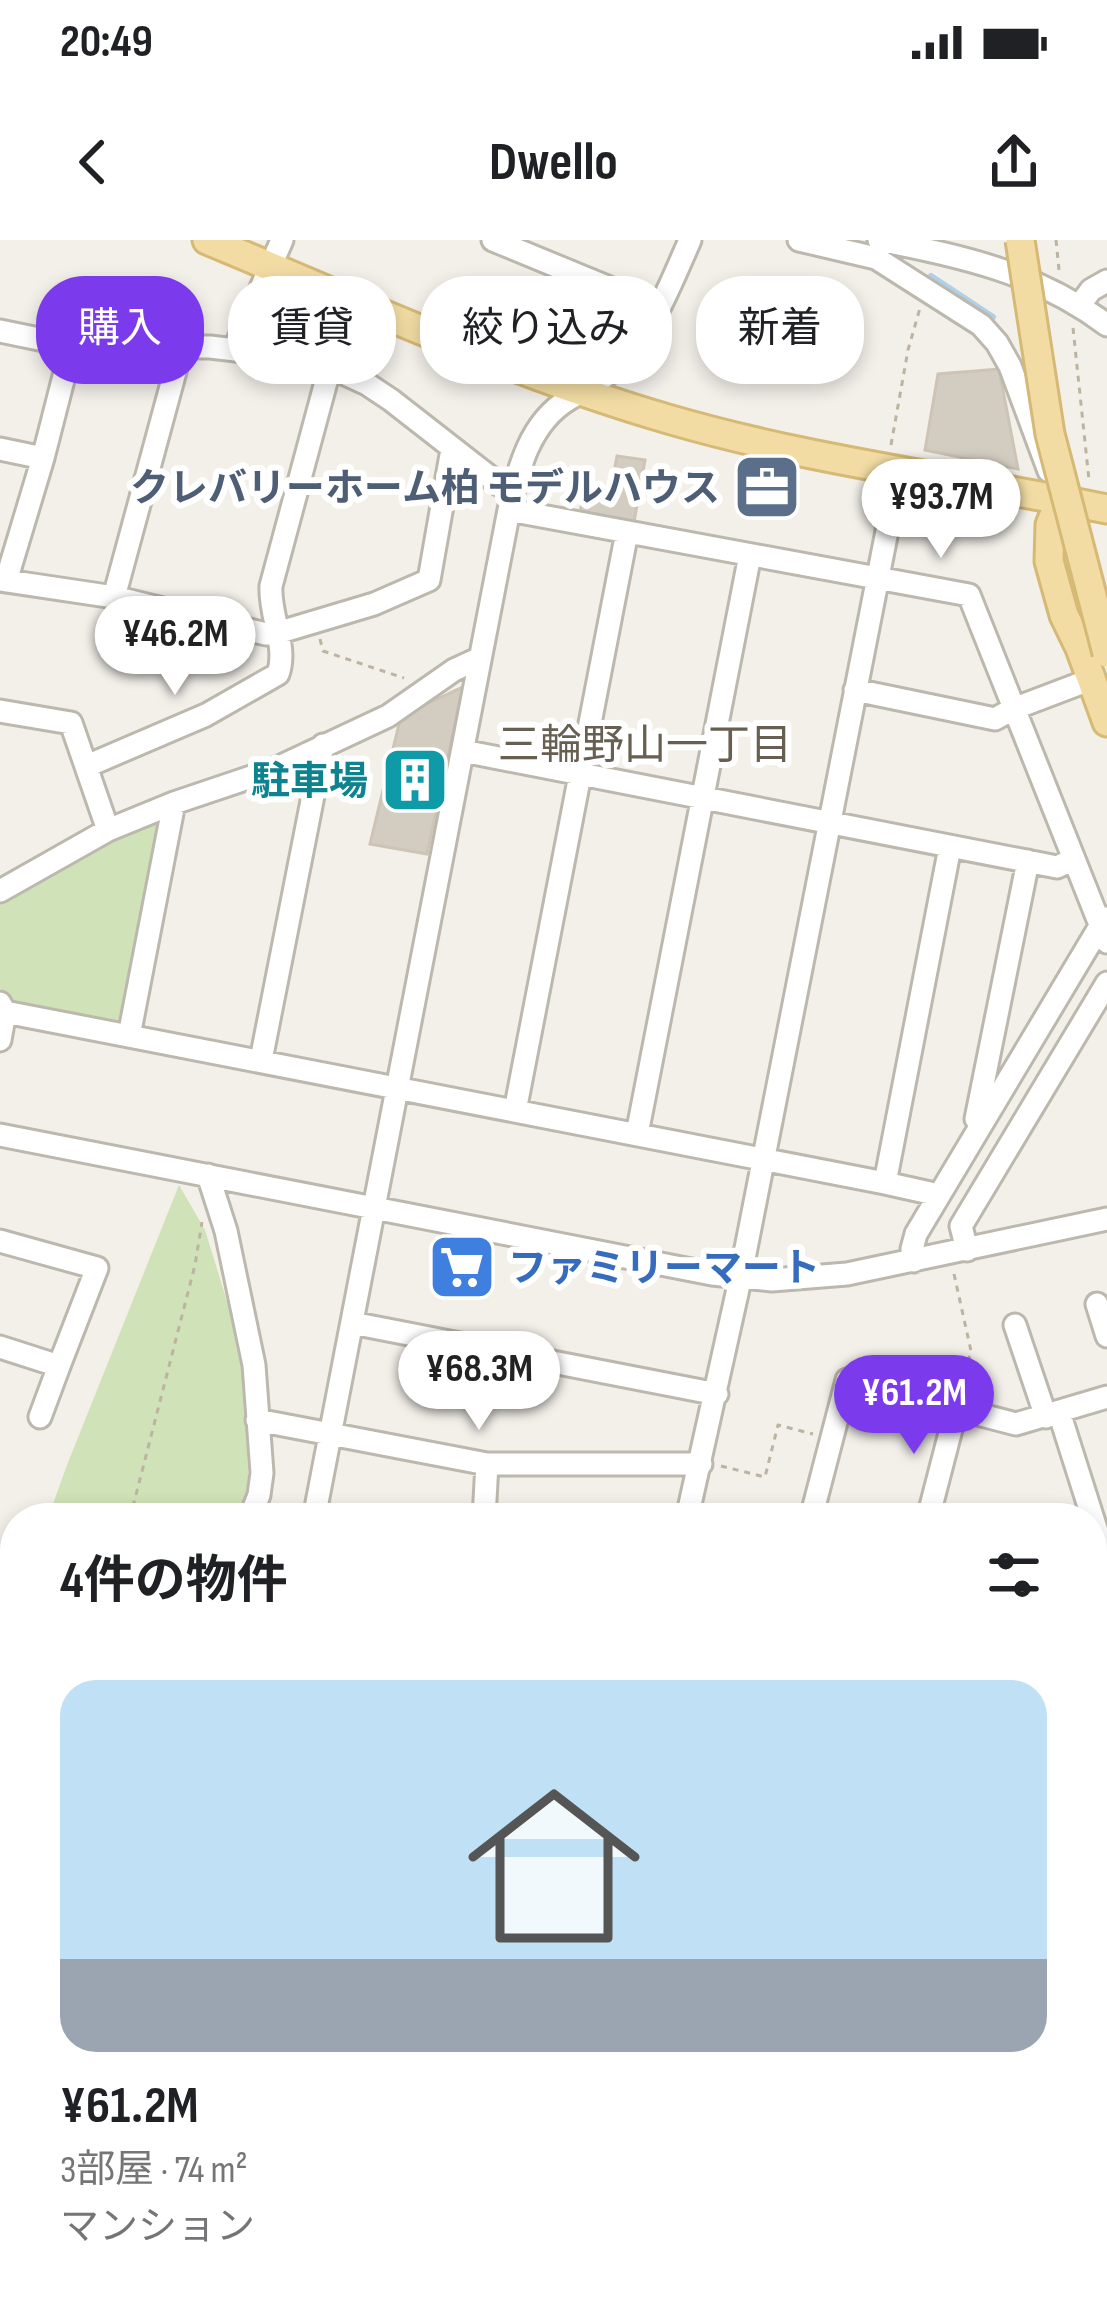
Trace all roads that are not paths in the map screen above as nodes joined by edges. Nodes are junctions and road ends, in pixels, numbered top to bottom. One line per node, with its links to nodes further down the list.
1 (207, 240): 7 (main road)
2 (493, 240): 8 (street)
3 (689, 240): 9 (street)
4 (799, 240): 26 (street)
5 (879, 240): 11 (street)
6 (1020, 240): 34 (main road, bridge)
7 (276, 253): 20 (main road)
8 (580, 276)
9 (672, 277)
10 (1107, 281): 11 (street)
11 (1071, 306): 12 (street)
12 (1107, 325)
13 (0, 331): 14 (street)
14 (36, 338)
15 (62, 384): 23 (street)
16 (172, 384): 32 (street)
17 (325, 384): 33 (street)
18 (363, 384): 22 (street)
19 (596, 384): 20 (street)
20 (582, 393): 24 (main road); 25 (street)
21 (0, 449): 23 (street)
22 (452, 449): 25 (street); 33 (street)
23 (43, 458): 31 (street)
24 (895, 462): 26 (main road); 30 (street)
25 (511, 499): 28 (street); 35 (street)
26 (1060, 500): 27 (main road); 34 (main road); 36 (main road)
27 (1098, 500)
28 (627, 532): 29 (street); 44 (street)
29 (750, 555): 30 (street); 45 (street)
30 (877, 578): 37 (street); 38 (street)
31 (3, 580): 32 (street)
32 (114, 597): 33 (street)
33 (277, 633): 43 (street)
34 (1107, 652)
35 (480, 658): 41 (street); 42 (street)
36 (1093, 680): 38 (street); 40 (main road)
37 (855, 690): 38 (street); 47 (street)
38 (1013, 709): 50 (street)
39 (0, 711): 43 (street)
40 (1107, 722)
41 (323, 746): 46 (street); 58 (street)
42 (463, 751): 44 (street); 59 (street)
43 (87, 766): 48 (street)
44 (581, 774): 45 (street); 60 (street)
45 (704, 797): 47 (street); 61 (street)
46 (174, 803): 48 (street); 56 (street)
47 (829, 823): 49 (street); 64 (street)
48 (108, 830): 52 (street)
49 (950, 847): 51 (street); 66 (street)
50 (1074, 860): 51 (street); 53 (street)
51 (1028, 861): 63 (street)
52 (0, 891)
53 (1105, 927): 63 (street)
54 (1107, 982): 71 (street)
55 (3, 1007): 56 (street); 57 (street)
56 (129, 1036): 58 (street)
57 (0, 1040)
58 (261, 1060): 59 (street)
59 (396, 1089): 60 (street); 68 (street)
60 (515, 1111): 61 (street)
61 (637, 1134): 64 (street)
62 (0, 1135): 65 (street)
63 (972, 1138): 67 (street)
64 (763, 1160): 66 (street); 73 (street)
65 (208, 1175): 68 (street); 85 (street)
66 (885, 1183): 67 (street)
67 (937, 1198): 72 (street)
68 (374, 1207): 73 (street); 75 (street)
69 (1107, 1220): 71 (street)
70 (0, 1241): 79 (street)
71 (960, 1258): 72 (street)
72 (914, 1261): 73 (street)
73 (741, 1276): 80 (street)
74 (1097, 1304): 77 (street)
75 (352, 1323): 80 (street); 86 (street)
76 (1016, 1324): 83 (street)
77 (1107, 1336)
78 (0, 1347): 79 (street)
79 (59, 1366): 84 (street)
80 (717, 1394): 88 (street)
81 (1107, 1397): 83 (street)
82 (956, 1410): 83 (street); 93 (street); 94 (street)
83 (1052, 1414): 95 (street)
84 (40, 1417)
85 (257, 1420): 86 (street); 89 (street)
86 (329, 1432): 87 (street); 90 (street)
87 (488, 1464): 88 (street); 91 (street)
88 (707, 1464): 92 (street)
89 (256, 1503)
90 (317, 1503)
91 (485, 1503)
92 (693, 1503)
93 (816, 1503)
94 (932, 1503)
95 (1084, 1503)

